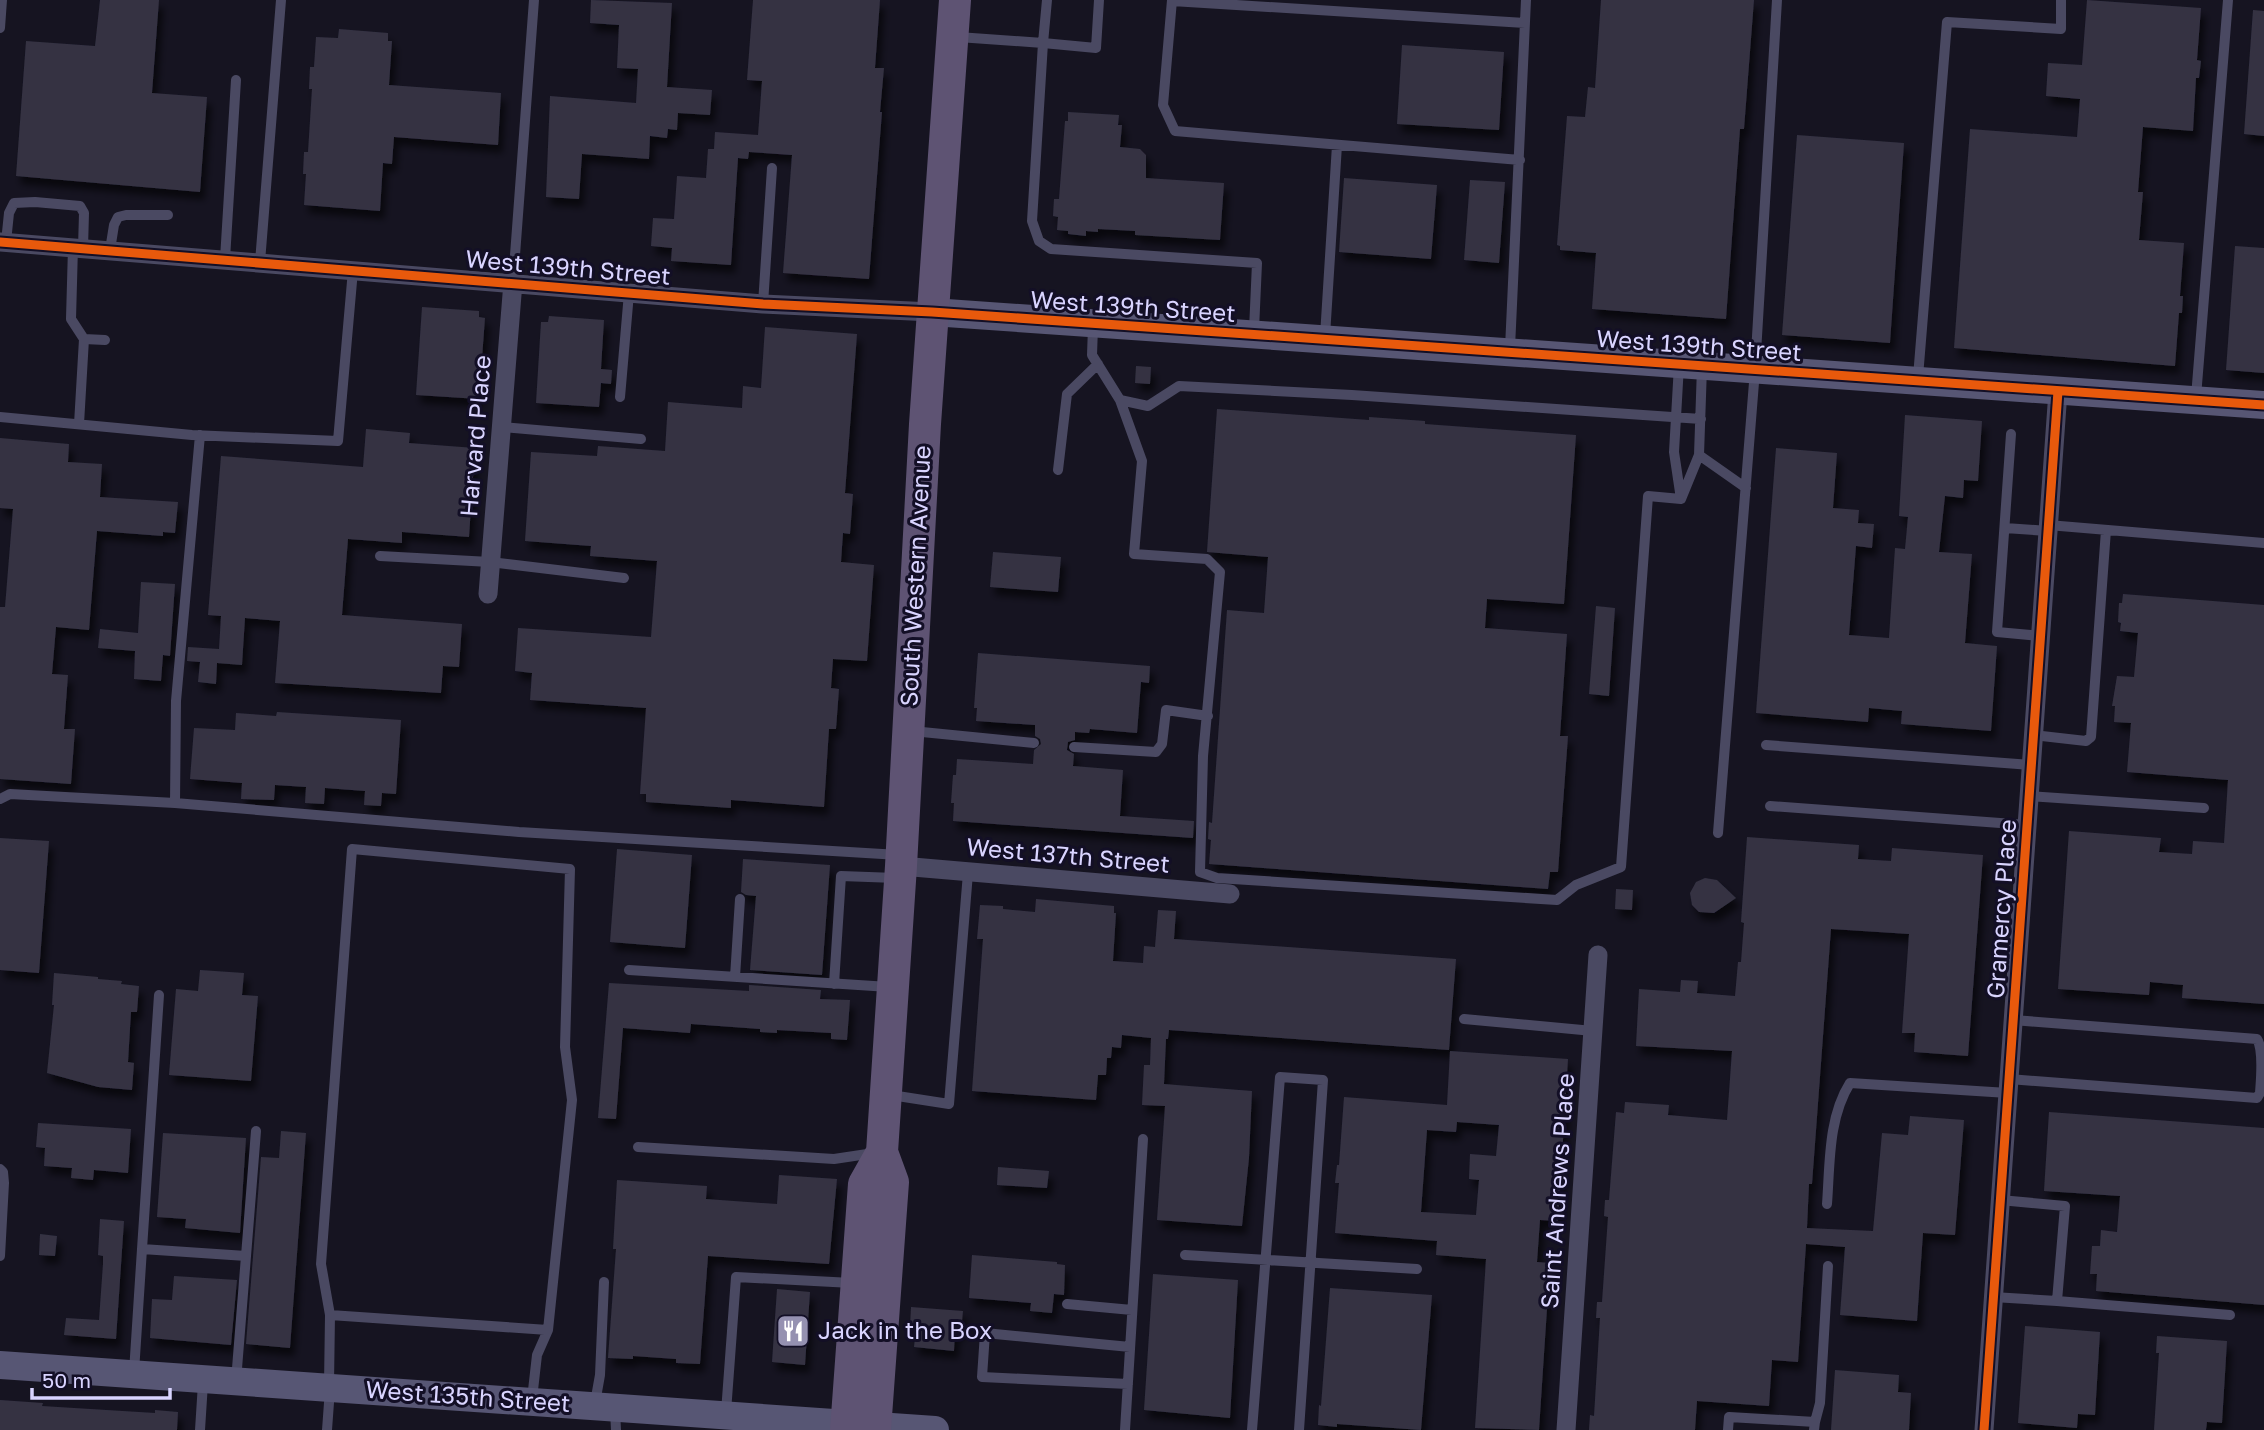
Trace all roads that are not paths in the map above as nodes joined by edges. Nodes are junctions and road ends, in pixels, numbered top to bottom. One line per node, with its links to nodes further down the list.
1 (2, 0): 13 (lane)
2 (281, 0): 25 (lane)
3 (534, 0): 27 (lane)
4 (955, 0): 14 (main road, South Western Avenue)
5 (1046, 0): 15 (lane)
6 (1099, 0): 15 (lane)
7 (1172, 0): 12 (lane); 17 (lane)
8 (1526, 0): 12 (lane)
9 (1777, 0): 39 (lane)
10 (2061, 0): 40 (lane)
11 (2228, 0): 44 (lane)
12 (1525, 23): 18 (lane)
13 (0, 28)
14 (952, 37): 15 (lane); 30 (main road, South Western Avenue)
15 (1043, 43): 33 (lane)
16 (236, 80): 24 (lane)
17 (1337, 145): 18 (lane); 32 (lane)
18 (1520, 160): 36 (lane)
19 (772, 168): 29 (lane)
20 (167, 215): 23 (lane)
21 (3, 242): 22 (street, West 139th Street); 22 (lane)
22 (78, 248): 23 (street, West 139th Street); 34 (lane)
23 (110, 250): 24 (street, West 139th Street)
24 (225, 259): 25 (street, West 139th Street)
25 (260, 262): 26 (street, West 139th Street)
26 (353, 269): 27 (street, West 139th Street); 52 (lane)
27 (513, 282): 28 (street, West 139th Street); 50 (street, Harvard Place)
28 (629, 292): 29 (street, West 139th Street); 42 (lane)
29 (762, 304): 30 (street, West 139th Street)
30 (932, 312): 31 (street, West 139th Street); 68 (main road, South Western Avenue)
31 (1093, 323): 33 (street, West 139th Street); 37 (lane)
32 (1325, 326): 33 (street, West 139th Street); 36 (street, West 139th Street)
33 (1254, 334)
34 (84, 339): 35 (lane); 49 (lane)
35 (105, 340)
36 (1509, 352): 38 (street, West 139th Street)
37 (1098, 364): 43 (lane); 55 (lane)
38 (1691, 365): 39 (street, West 139th Street); 47 (lane); 48 (lane)
39 (1755, 370): 40 (street, West 139th Street); 56 (lane)
40 (1917, 381): 41 (street, West 139th Street)
41 (2058, 391): 44 (street, West 139th Street); 59 (street, Gramercy Place)
42 (620, 397)
43 (1120, 400): 47 (lane); 67 (lane)
44 (2195, 400): 45 (street, West 139th Street)
45 (2264, 405)
46 (0, 417): 49 (lane)
47 (1676, 418): 48 (lane); 57 (lane)
48 (1701, 419): 54 (lane)
49 (79, 424): 52 (lane)
50 (501, 426): 53 (lane); 63 (street, Harvard Place)
51 (2011, 434): 58 (lane)
52 (200, 435): 76 (lane)
53 (641, 439)
54 (1699, 455): 56 (lane); 57 (lane)
55 (1058, 470)
56 (1746, 488): 80 (lane)
57 (1681, 499): 67 (lane)
58 (2005, 528): 59 (lane); 66 (lane)
59 (2048, 528): 60 (lane); 66 (street, Gramercy Place)
60 (2106, 530): 61 (lane); 69 (lane)
61 (2264, 542)
62 (380, 556): 63 (lane)
63 (490, 562): 64 (lane); 65 (street, Harvard Place)
64 (624, 578)
65 (488, 593)
66 (2041, 636): 69 (street, Gramercy Place)
67 (1208, 716): 72 (lane)
68 (908, 731): 70 (lane); 81 (main road, South Western Avenue)
69 (2034, 735): 73 (street, Gramercy Place)
70 (1034, 743)
71 (1766, 745): 73 (lane)
72 (1074, 747)
73 (2031, 765): 74 (street, Gramercy Place)
74 (2029, 796): 78 (lane); 79 (street, Gramercy Place)
75 (0, 799): 76 (lane)
76 (175, 803): 81 (lane)
77 (1770, 806): 79 (lane)
78 (2204, 807)
79 (2027, 825): 92 (street, Gramercy Place)
80 (1718, 833)
81 (901, 866): 82 (street, West 137th Street); 88 (lane); 89 (main road, South Western Avenue)
82 (968, 873): 83 (street, West 137th Street); 95 (lane)
83 (1230, 894)
84 (740, 899): 87 (lane)
85 (1598, 955): 93 (street, Saint Andrews Place)
86 (629, 970): 87 (lane)
87 (735, 978): 88 (lane)
88 (834, 984): 89 (lane)
89 (893, 987): 95 (main road, South Western Avenue)
90 (159, 995): 103 (lane)
91 (1464, 1018): 93 (lane)
92 (2013, 1020): 94 (street, Gramercy Place); 94 (lane)
93 (1593, 1031): 139 (street, Saint Andrews Place)
94 (2008, 1086): 101 (street, Gramercy Place); 102 (lane)
95 (885, 1094): 99 (main road, South Western Avenue)
96 (256, 1131): 106 (lane)
97 (1143, 1139): 116 (lane)
98 (638, 1147): 99 (lane)
99 (882, 1152): 112 (main road, South Western Avenue); 132 (main road, South Western Avenue)
100 (1, 1170): 105 (lane)
101 (2000, 1200): 113 (street, Gramercy Place); 114 (lane)
102 (1827, 1204)
103 (142, 1249): 106 (lane); 122 (lane)
104 (1185, 1255): 107 (lane)
105 (0, 1256)
106 (246, 1256): 124 (lane)
107 (1266, 1260): 108 (lane); 108 (lane); 137 (lane)
108 (1309, 1263): 110 (lane); 138 (lane)
109 (1828, 1266): 131 (lane)
110 (1417, 1269)
111 (604, 1282): 128 (lane)
112 (858, 1283): 129 (lane); 132 (main road, South Western Avenue)
113 (1993, 1297): 114 (lane); 141 (street, Gramercy Place)
114 (2057, 1301): 118 (lane)
115 (1067, 1304): 116 (lane)
116 (1132, 1310): 120 (lane)
117 (330, 1315): 119 (lane); 119 (lane); 126 (lane)
118 (2230, 1315)
119 (548, 1330): 127 (lane)
120 (1130, 1347): 125 (lane); 125 (lane)
121 (0, 1364): 122 (street, West 135th Street)
122 (134, 1374): 123 (street, West 135th Street)
123 (203, 1379): 124 (street, West 135th Street); 133 (lane)
124 (236, 1381): 126 (street, West 135th Street)
125 (1128, 1384): 136 (lane)
126 (330, 1388): 127 (street, West 135th Street); 134 (lane)
127 (532, 1401): 128 (street, West 135th Street)
128 (609, 1415): 129 (street, West 135th Street)
129 (726, 1416): 130 (street, West 135th Street)
130 (788, 1425): 132 (street, West 135th Street)
131 (1814, 1426): 140 (lane)
132 (861, 1427): 135 (street, West 135th Street)
133 (200, 1430)
134 (327, 1430)
135 (935, 1430)
136 (1125, 1430)
137 (1252, 1430)
138 (1299, 1430)
139 (1566, 1430)
140 (1728, 1430)
141 (1984, 1430)

